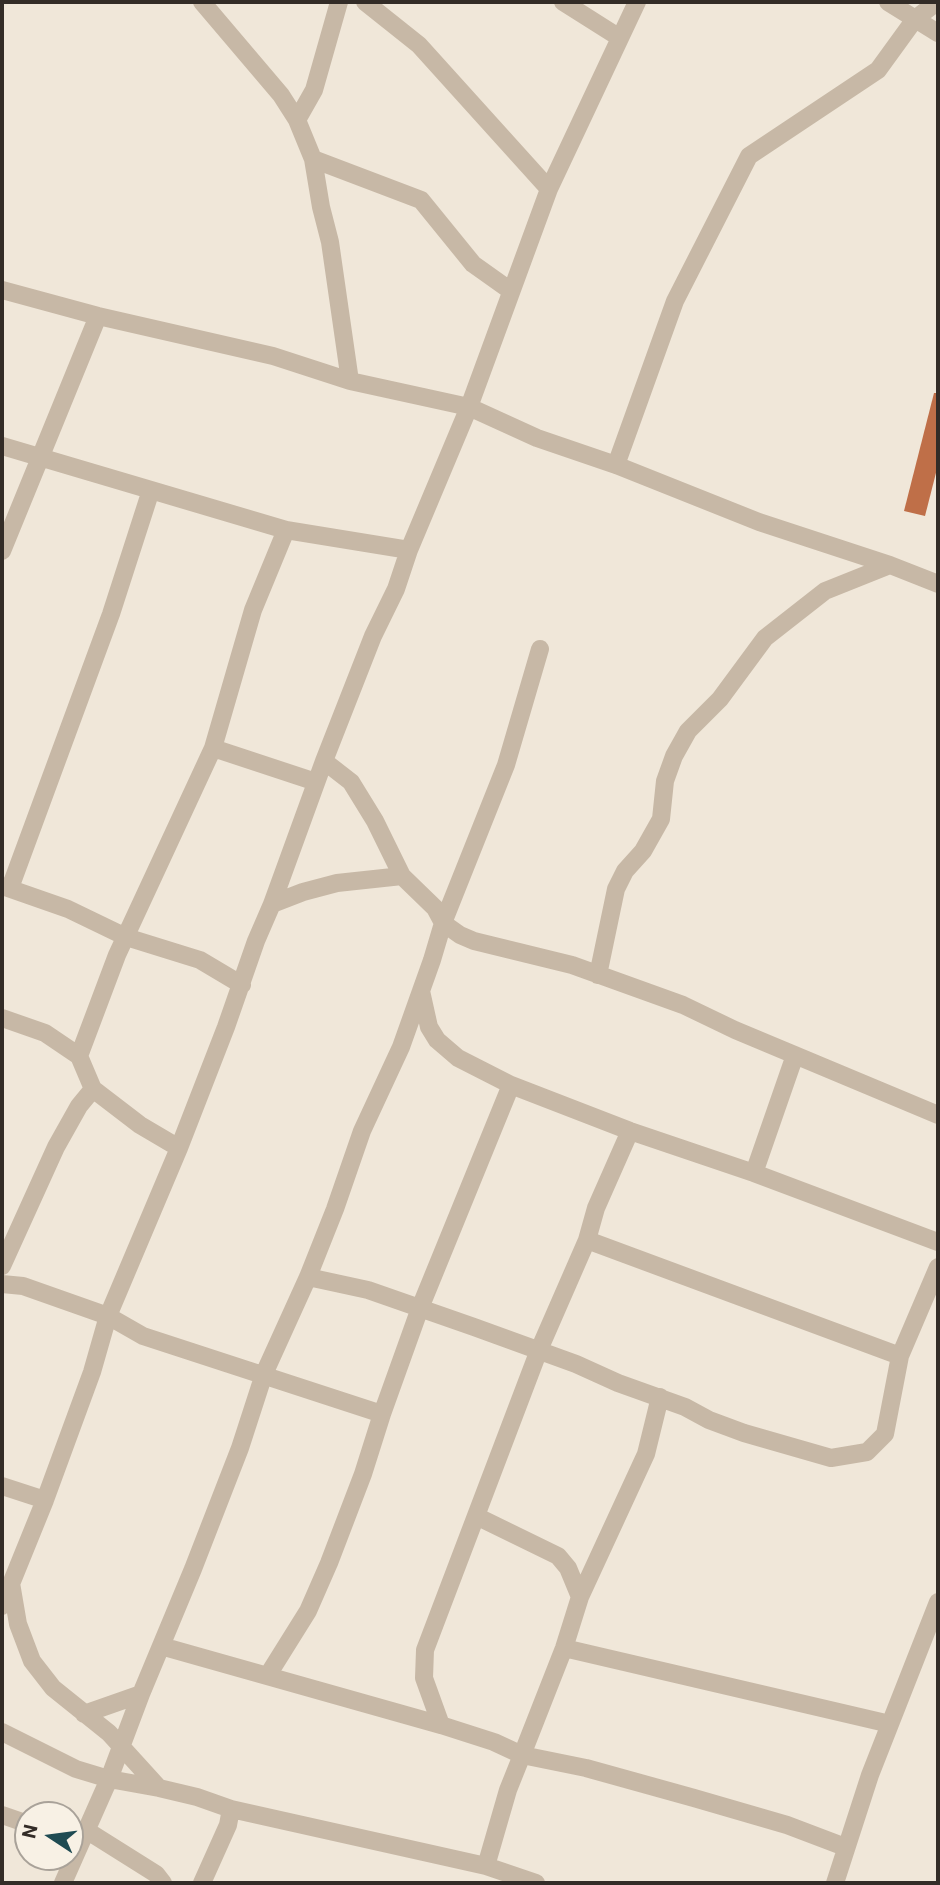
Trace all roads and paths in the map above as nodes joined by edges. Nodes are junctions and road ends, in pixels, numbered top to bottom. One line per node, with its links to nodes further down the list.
1 (202, 2): 11 (street)
2 (339, 2): 11 (street)
3 (365, 2): 13 (street)
4 (563, 2): 10 (street)
5 (637, 2): 10 (street)
6 (888, 2): 8 (street)
7 (937, 2): 8 (street)
8 (915, 19): 9 (street); 21 (street)
9 (938, 33)
10 (621, 38): 13 (street)
11 (297, 120): 12 (street)
12 (313, 159): 15 (street); 17 (street)
13 (549, 189): 15 (street)
14 (2, 290): 16 (street)
15 (511, 291): 18 (street)
16 (98, 316): 17 (street); 20 (street)
17 (350, 381): 18 (street)
18 (469, 407): 21 (street); 24 (street)
19 (2, 446): 20 (street)
20 (39, 459): 22 (street); 25 (street)
21 (616, 465): 26 (street)
22 (151, 491): 23 (street); 33 (street)
23 (286, 530): 24 (street); 29 (street)
24 (409, 550): 30 (street)
25 (2, 551)
26 (890, 565): 27 (street); 37 (street)
27 (938, 584)
28 (540, 649): 35 (street)
29 (213, 748): 31 (street); 36 (street)
30 (324, 761): 31 (street); 32 (street)
31 (316, 782): 34 (street)
32 (401, 876): 34 (street); 35 (street)
33 (6, 887): 36 (street)
34 (272, 904): 38 (street)
35 (443, 923): 37 (street); 39 (street)
36 (126, 937): 38 (street); 42 (street)
37 (597, 975): 41 (street)
38 (242, 985): 47 (street)
39 (421, 991): 43 (street); 53 (street)
40 (2, 1018): 42 (street)
41 (795, 1055): 45 (street); 48 (street)
42 (79, 1056): 44 (street)
43 (511, 1085): 46 (street); 55 (street)
44 (93, 1089): 47 (street); 51 (street)
45 (938, 1115)
46 (630, 1131): 48 (street); 49 (street)
47 (179, 1148): 56 (street)
48 (754, 1173): 50 (street)
49 (587, 1240): 57 (street); 58 (street)
50 (938, 1242)
51 (2, 1266)
52 (938, 1267): 58 (street)
53 (308, 1277): 55 (street); 59 (street)
54 (2, 1284): 56 (street)
55 (420, 1308): 57 (street); 61 (street)
56 (108, 1316): 59 (street); 63 (street)
57 (539, 1350): 60 (street); 64 (street)
58 (900, 1356): 60 (street)
59 (264, 1374): 61 (street); 69 (street)
60 (660, 1397): 66 (street)
61 (382, 1414): 71 (street)
62 (2, 1486): 63 (street)
63 (45, 1500): 65 (street)
64 (476, 1516): 66 (street); 75 (street)
65 (11, 1583): 68 (street); 73 (street)
66 (580, 1597): 70 (street)
67 (938, 1602): 74 (street)
68 (2, 1606)
69 (161, 1646): 71 (street); 72 (street)
70 (564, 1648): 74 (street); 78 (street)
71 (268, 1675): 75 (street)
72 (141, 1694): 73 (street); 77 (street)
73 (84, 1714): 77 (street)
74 (890, 1724): 84 (street)
75 (442, 1726): 78 (street)
76 (2, 1732): 79 (street)
77 (122, 1746): 79 (street); 80 (street)
78 (522, 1755): 84 (street); 85 (street)
79 (109, 1779): 80 (street); 82 (street)
80 (159, 1788): 81 (street)
81 (232, 1810): 85 (street); 87 (street)
82 (84, 1826)
83 (84, 1838): 86 (street)
84 (845, 1847): 89 (street)
85 (486, 1866): 88 (street)
86 (163, 1883)
87 (202, 1883)
88 (536, 1883)
89 (835, 1883)

